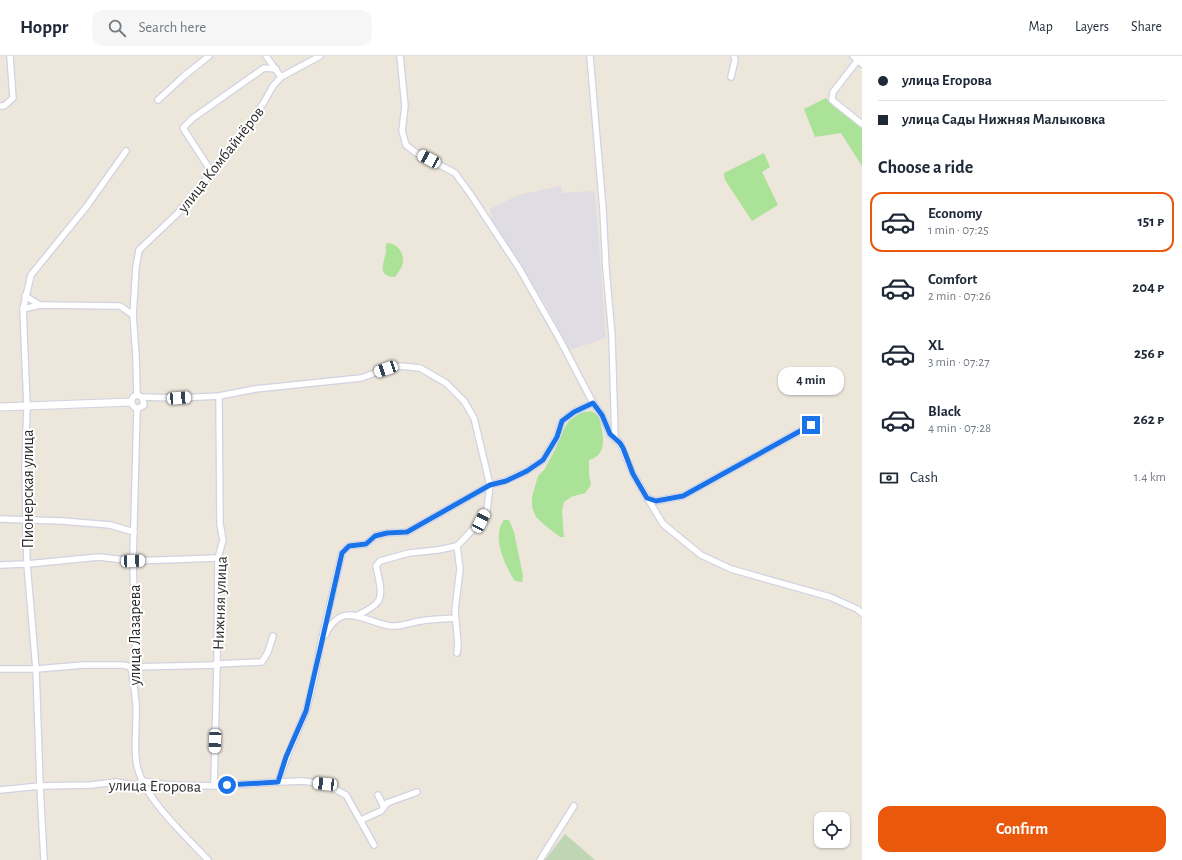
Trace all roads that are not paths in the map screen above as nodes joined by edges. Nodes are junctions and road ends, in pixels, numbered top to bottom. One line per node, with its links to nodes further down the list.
1 (10, 56): 14 (street)
2 (209, 56): 13 (street)
3 (266, 56): 10 (street)
4 (320, 56): 11 (street, улица Комбайнёров)
5 (400, 56): 25 (street)
6 (590, 56): 30 (street)
7 (734, 56): 12 (street)
8 (853, 56): 9 (street)
9 (860, 60): 15 (street)
10 (276, 69): 11 (street); 17 (street)
11 (281, 77): 17 (street, улица Комбайнёров)
12 (731, 77)
13 (158, 100)
14 (2, 106)
15 (862, 124)
16 (126, 151): 18 (street, Пионерская улица)
17 (211, 171): 21 (street, улица Комбайнёров)
18 (25, 296): 19 (street); 20 (street, Пионерская улица)
19 (40, 305): 20 (street); 21 (street)
20 (23, 309): 26 (street, Пионерская улица)
21 (133, 315): 22 (street)
22 (140, 396): 23 (street); 24 (street); 28 (street)
23 (219, 396): 31 (street); 37 (street, Нижняя улица)
24 (131, 402): 26 (street); 28 (street)
25 (593, 403): 30 (street); 31 (street)
26 (27, 406): 27 (street); 34 (street, Пионерская улица)
27 (0, 407)
28 (137, 409): 35 (street, улица Лазарева)
29 (820, 420): 32 (street)
30 (615, 439): 32 (street)
31 (490, 485): 36 (street); 45 (street)
32 (647, 498): 41 (street)
33 (0, 519): 34 (street)
34 (25, 519): 35 (street); 39 (street, Пионерская улица)
35 (134, 532): 38 (street, улица Лазарева)
36 (457, 546): 42 (street); 43 (street)
37 (218, 558): 38 (street); 47 (street, Нижняя улица)
38 (133, 561): 39 (street); 48 (street, улица Лазарева)
39 (27, 564): 40 (street); 50 (street, Пионерская улица)
40 (0, 565)
41 (862, 613)
42 (358, 615): 43 (street); 45 (street)
43 (455, 618): 46 (street)
44 (273, 636): 47 (street)
45 (321, 642): 52 (street)
46 (457, 653)
47 (217, 665): 48 (street); 54 (street, Нижняя улица)
48 (134, 667): 50 (street); 51 (street, улица Лазарева)
49 (0, 669): 50 (street)
50 (36, 669): 53 (street, Пионерская улица)
51 (143, 781): 53 (street, улица Егорова); 54 (street, улица Егорова); 63 (street, улица Лазарева)
52 (278, 782): 54 (street, улица Егорова); 60 (street, улица Егорова)
53 (40, 786): 55 (street, улица Егорова); 62 (street, Пионерская улица)
54 (214, 786)
55 (0, 790)
56 (417, 792): 59 (street)
57 (378, 795): 59 (street)
58 (574, 806): 64 (street)
59 (384, 807): 60 (street)
60 (361, 820): 61 (street, улица Егорова)
61 (374, 845)
62 (44, 860)
63 (208, 860)
64 (540, 860)

